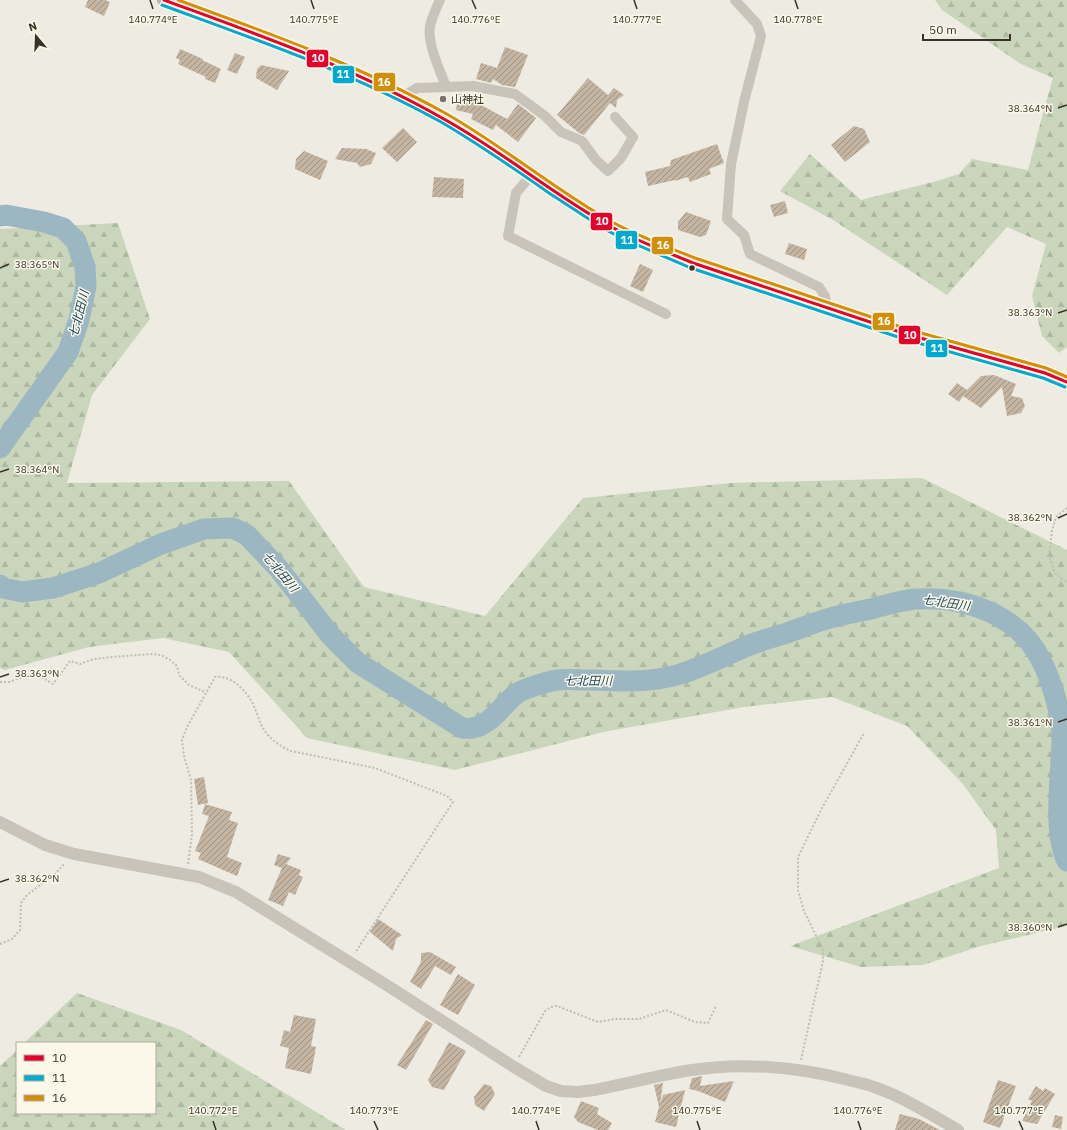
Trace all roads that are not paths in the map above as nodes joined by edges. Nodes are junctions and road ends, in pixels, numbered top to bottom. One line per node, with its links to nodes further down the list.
1 (164, 0): 5 (main road)
2 (440, 0): 4 (street)
3 (735, 0): 8 (street)
4 (446, 87): 5 (street); 6 (street)
5 (403, 97): 7 (main road)
6 (615, 117)
7 (532, 174): 8 (main road); 9 (street)
8 (827, 308): 10 (main road)
9 (666, 314)
10 (1067, 382)
11 (0, 822): 12 (street)
12 (958, 1130)

